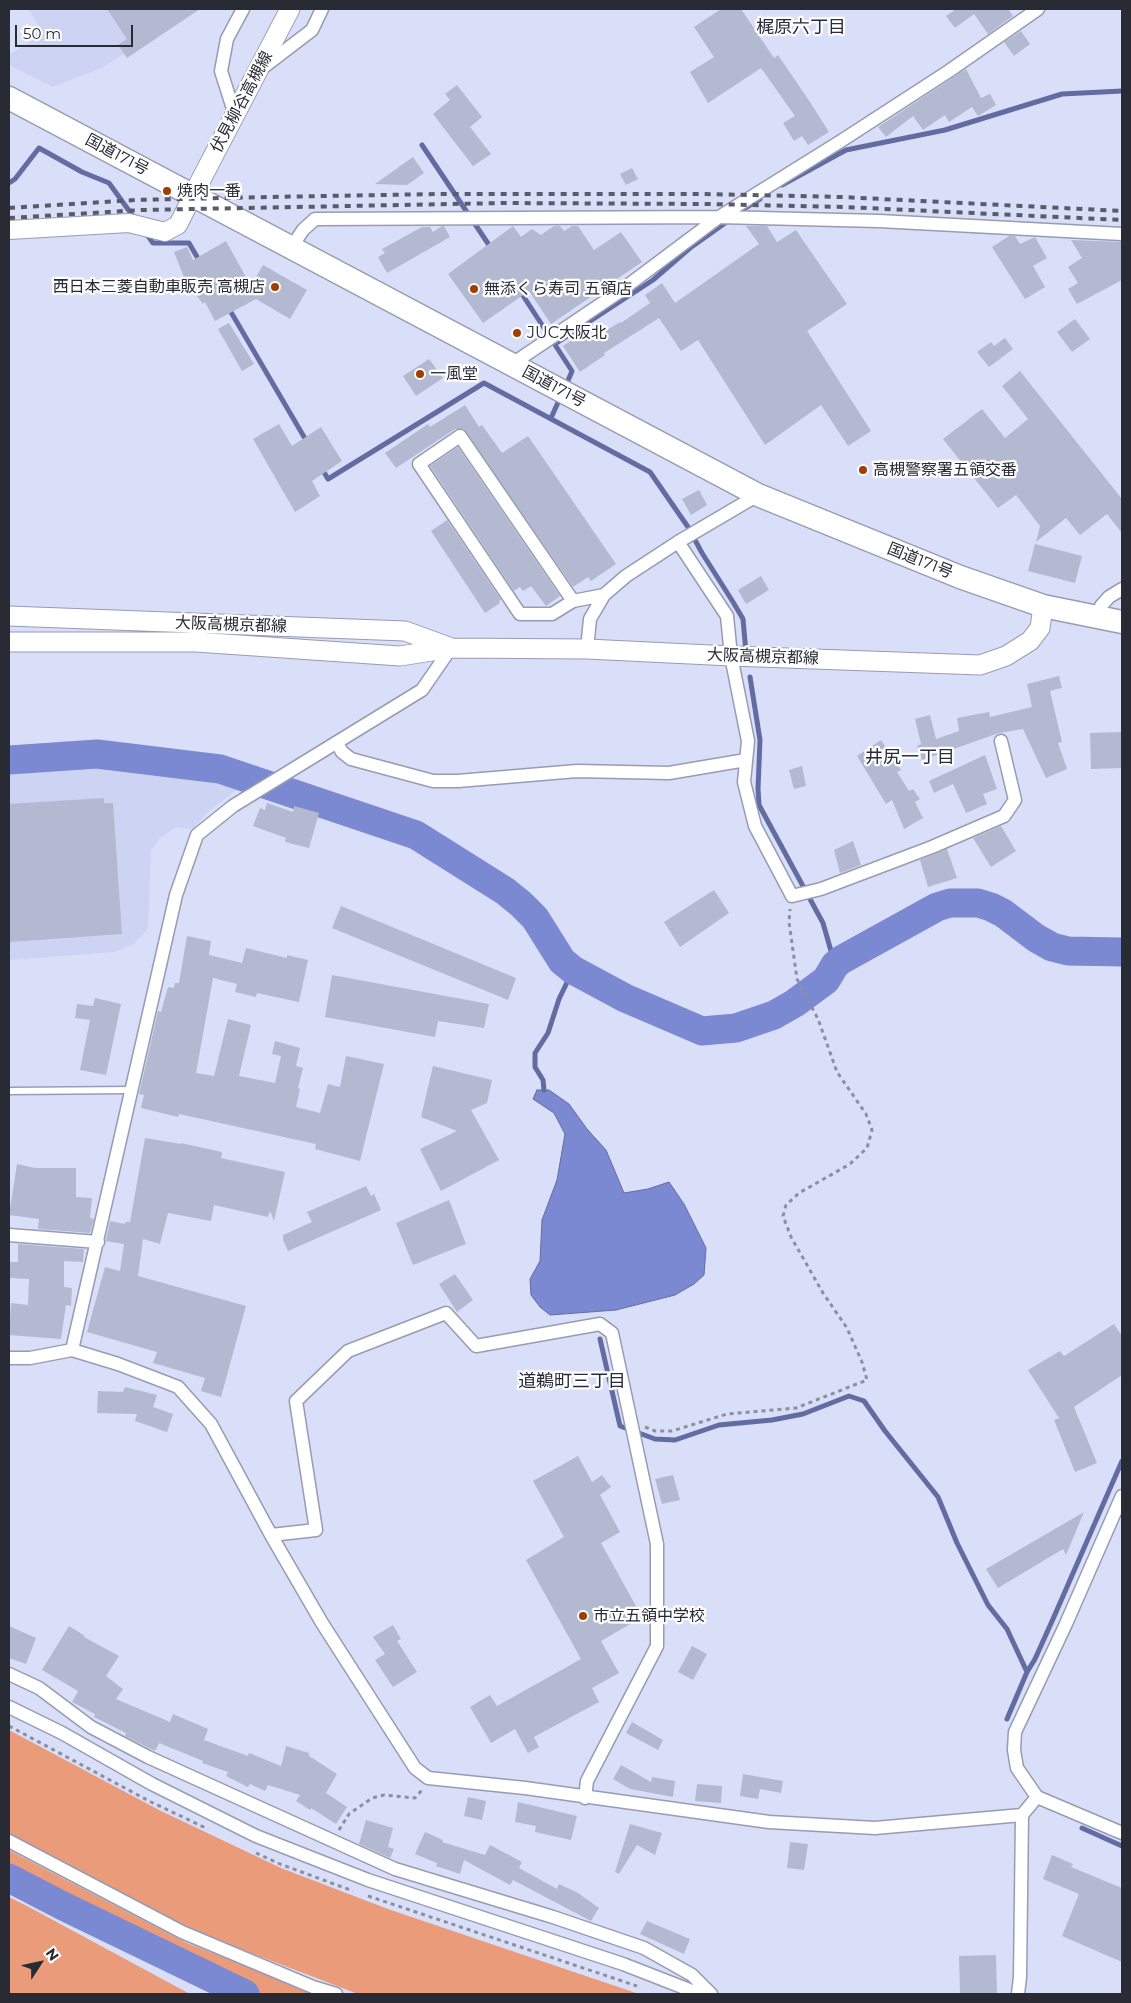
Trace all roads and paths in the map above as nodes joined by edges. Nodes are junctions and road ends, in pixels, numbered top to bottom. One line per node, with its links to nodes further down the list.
1 (243, 9): 7 (street)
2 (290, 9): 5 (main road, 伏見柳谷高槻線)
3 (322, 9): 5 (street)
4 (1038, 9): 9 (street)
5 (257, 72): 7 (main road, 伏見柳谷高槻線)
6 (9, 98): 8 (highway, 国道171号)
7 (235, 115): 8 (main road, 伏見柳谷高槻線)
8 (193, 195): 10 (street); 12 (highway, 国道171号)
9 (719, 217): 11 (street); 12 (street); 13 (street)
10 (9, 230)
11 (1122, 234)
12 (291, 248): 13 (highway, 国道171号)
13 (512, 364): 14 (highway, 国道171号)
14 (758, 495): 15 (street); 19 (highway, 国道171号)
15 (680, 541): 17 (street); 26 (street)
16 (1122, 589): 21 (street)
17 (604, 596): 18 (street); 25 (street)
18 (573, 601): 18 (street)
19 (1043, 606): 21 (highway, 国道171号); 26 (main road, 大阪高槻京都線)
20 (9, 616): 24 (main road, 大阪高槻京都線)
21 (1099, 618): 22 (highway, 国道171号)
22 (1122, 622)
23 (9, 642): 24 (main road, 大阪高槻京都線)
24 (451, 648): 25 (main road, 大阪高槻京都線); 28 (street)
25 (588, 649): 26 (main road, 大阪高槻京都線)
26 (731, 656): 29 (street)
27 (1001, 742): 30 (street)
28 (337, 743): 29 (street); 32 (street)
29 (746, 760): 30 (street)
30 (794, 895): 37 (path)
31 (9, 1090): 32 (lane)
32 (132, 1090): 34 (street)
33 (9, 1235): 34 (street)
34 (98, 1242): 35 (street)
35 (72, 1350): 36 (street); 39 (street)
36 (9, 1358)
37 (632, 1423): 39 (street); 44 (street)
38 (1122, 1496): 43 (street)
39 (271, 1536): 42 (street)
40 (9, 1674): 47 (street)
41 (9, 1707): 50 (street)
42 (428, 1778): 44 (street); 47 (path)
43 (1037, 1797): 45 (street); 46 (street)
44 (584, 1798): 45 (street)
45 (1022, 1815): 52 (street)
46 (1122, 1833)
47 (333, 1840): 51 (street)
48 (9, 1841): 49 (street)
49 (336, 1994)
50 (700, 1994)
51 (711, 1994)
52 (1018, 1994)

